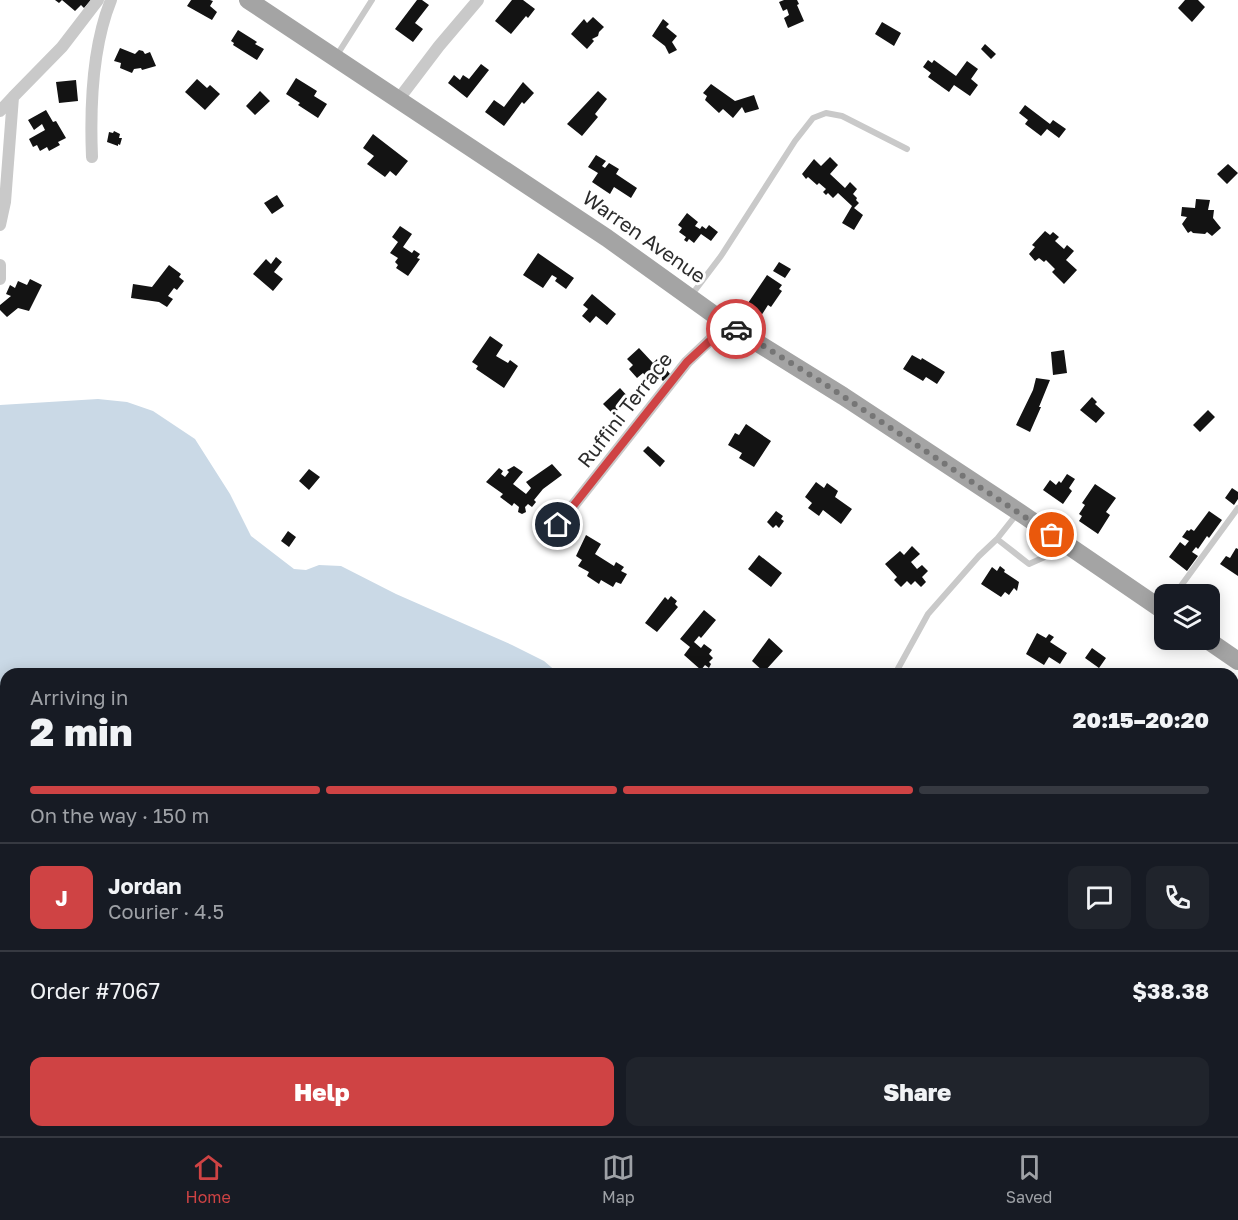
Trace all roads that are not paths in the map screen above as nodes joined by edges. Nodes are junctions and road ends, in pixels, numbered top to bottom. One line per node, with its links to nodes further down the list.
1 (98, 0): 7 (street)
2 (111, 0): 11 (street)
3 (248, 0): 6 (main road, Warren Avenue)
4 (372, 0): 6 (lane)
5 (478, 0): 8 (street)
6 (335, 58): 8 (main road, Warren Avenue)
7 (13, 97): 9 (street); 12 (street)
8 (398, 100): 15 (main road, Warren Avenue)
9 (0, 111)
10 (907, 149): 15 (lane)
11 (92, 158)
12 (0, 225)
13 (0, 265): 14 (street)
14 (0, 279)
15 (690, 297): 16 (main road, Warren Avenue)
16 (728, 324): 18 (main road, Warren Avenue); 19 (street, Ruffini Terrace)
17 (1238, 508): 22 (lane)
18 (1018, 512): 20 (lane); 21 (main road, Warren Avenue)
19 (558, 525)
20 (997, 539): 21 (lane); 26 (lane)
21 (1068, 546): 23 (main road, Warren Avenue)
22 (1182, 584)
23 (1154, 603)
24 (1220, 649): 25 (main road)
25 (1238, 661)
26 (898, 668)

